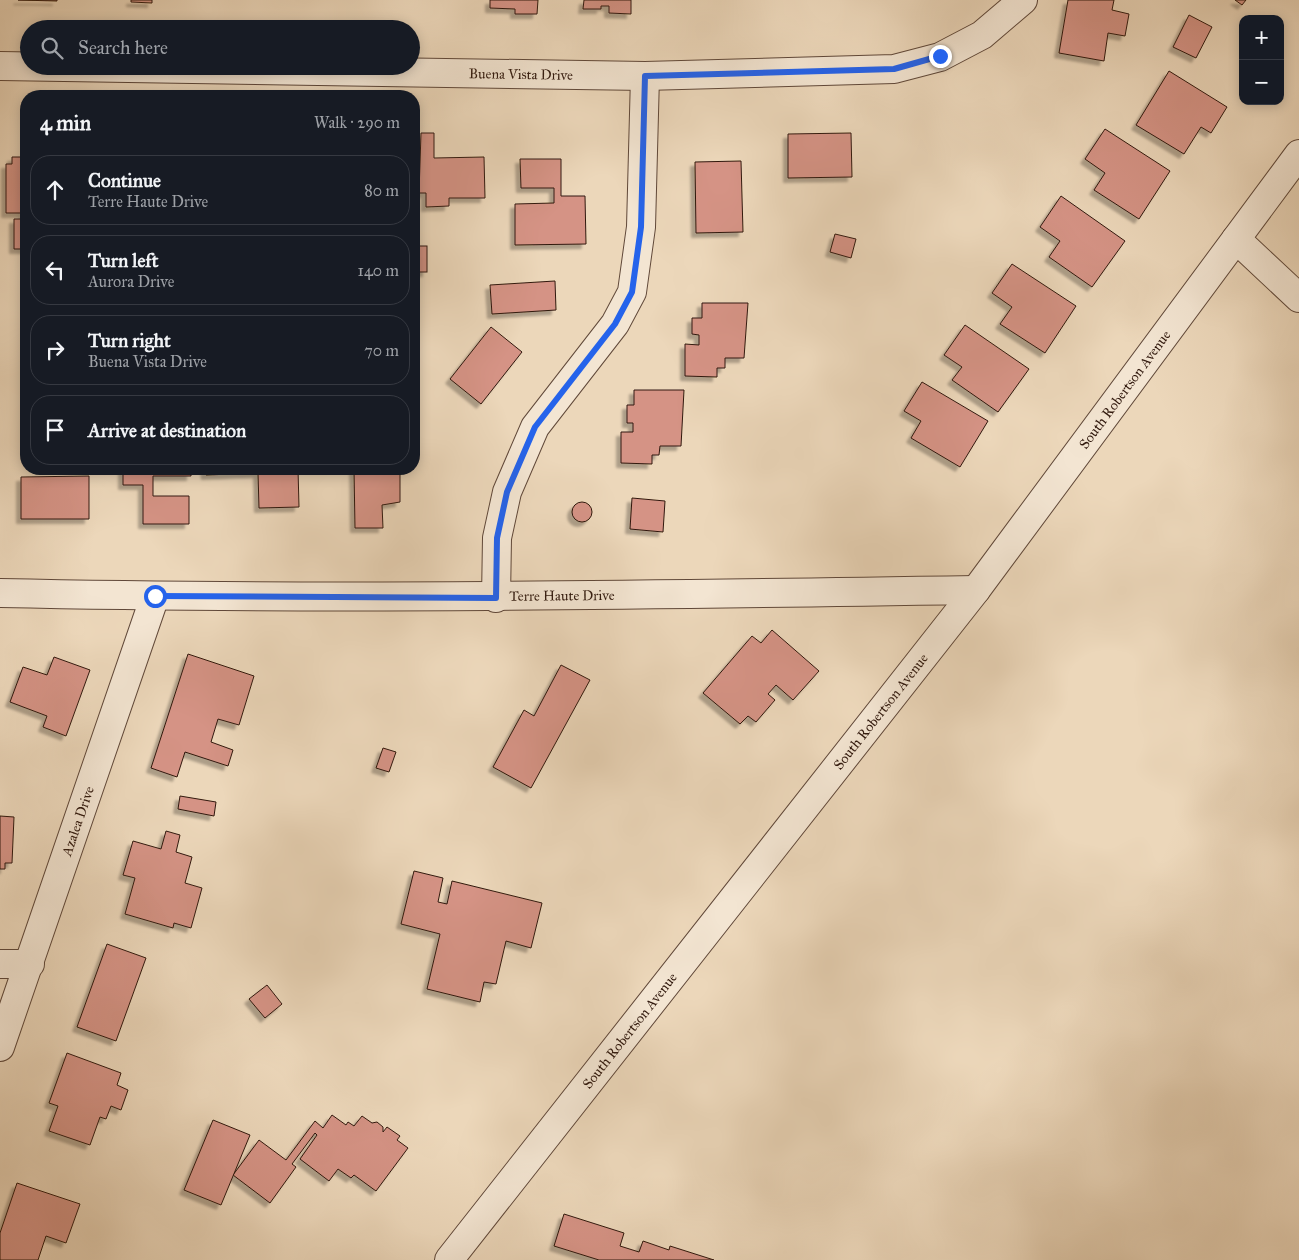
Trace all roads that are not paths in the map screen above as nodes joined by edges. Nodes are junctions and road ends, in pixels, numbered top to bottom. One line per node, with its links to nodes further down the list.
1 (1023, 0): 5 (street, Buena Vista Drive)
2 (0, 66): 3 (street, Buena Vista Drive)
3 (20, 66)
4 (420, 73): 5 (street, Buena Vista Drive)
5 (645, 76): 12 (street)
6 (1299, 154): 7 (street, South Robertson Avenue)
7 (1236, 240): 8 (street); 9 (street, South Robertson Avenue)
8 (1299, 298)
9 (976, 590): 12 (street, Terre Haute Drive); 16 (street, South Robertson Avenue)
10 (0, 592): 11 (street, Terre Haute Drive)
11 (155, 596): 12 (street, Terre Haute Drive); 14 (street, Azalea Drive)
12 (496, 598)
13 (0, 964): 14 (street)
14 (30, 964): 15 (street, Azalea Drive)
15 (0, 1047)
16 (449, 1260)

